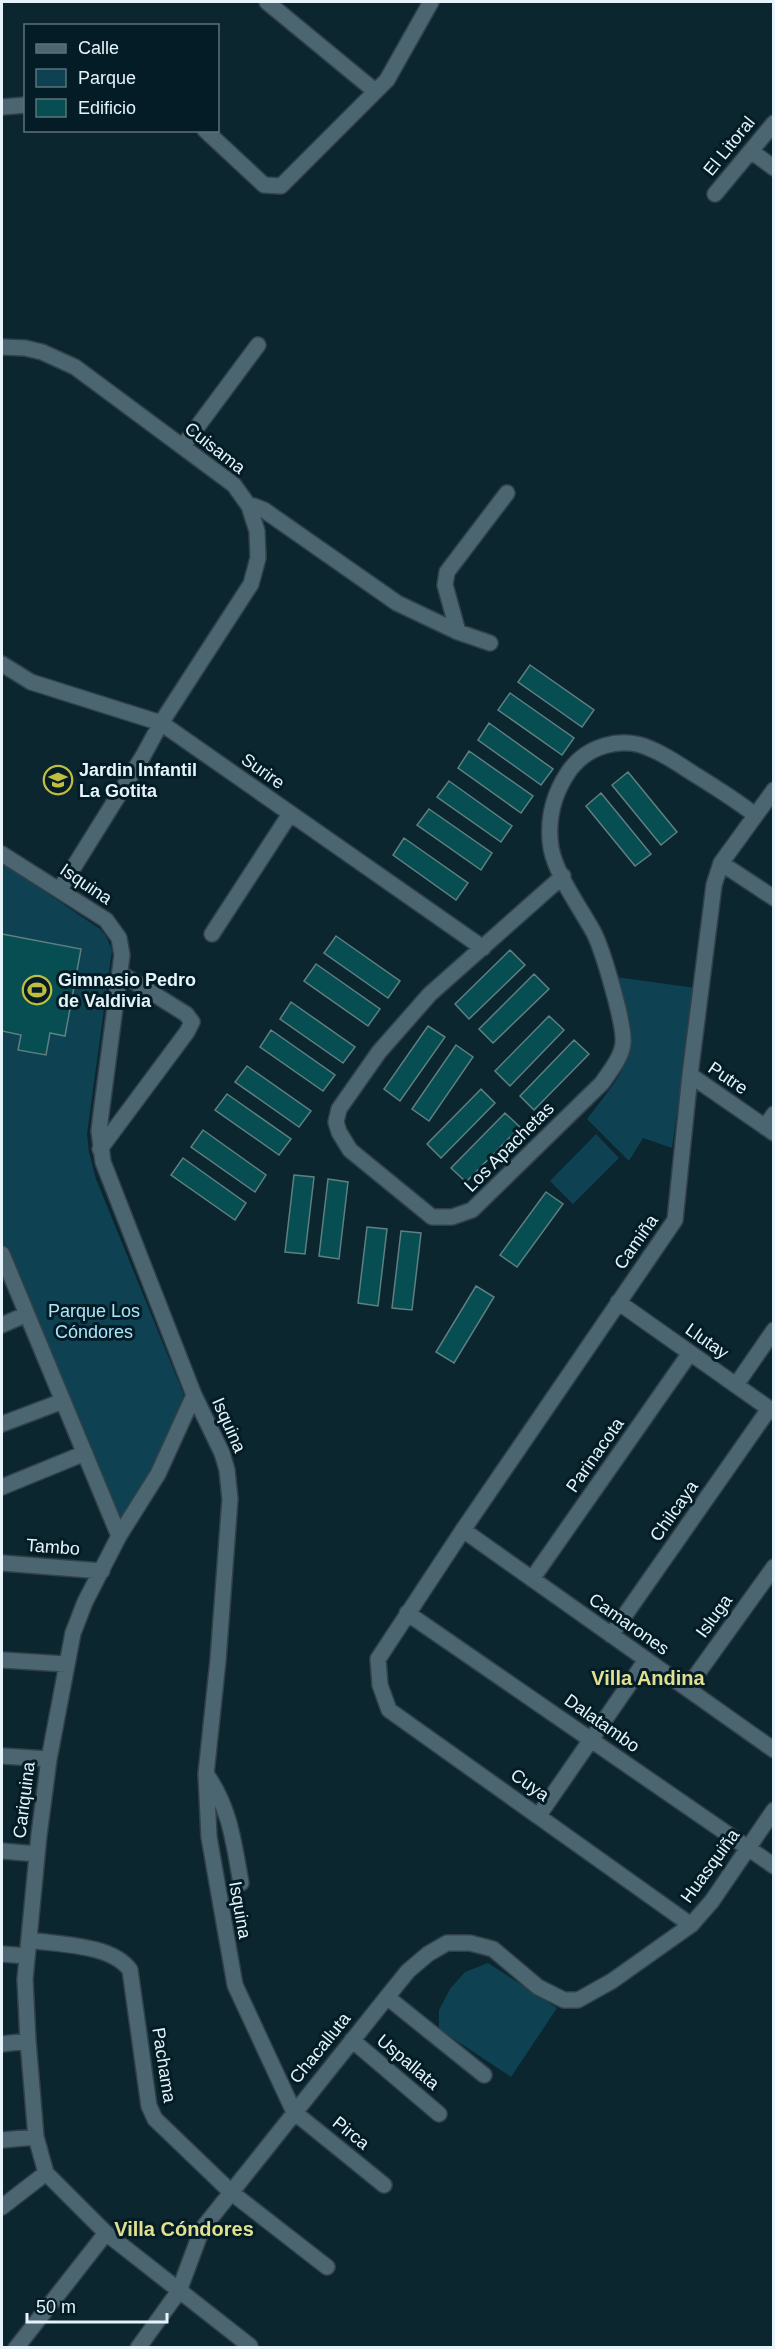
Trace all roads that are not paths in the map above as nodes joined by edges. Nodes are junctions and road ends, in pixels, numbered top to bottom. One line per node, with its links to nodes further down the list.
1 (267, 2): 3 (street)
2 (431, 2): 3 (street)
3 (375, 91): 7 (street)
4 (24, 105): 5 (street)
5 (2, 106)
6 (774, 123): 8 (street, El Litoral)
7 (207, 132)
8 (751, 151): 9 (street); 10 (street, El Litoral)
9 (774, 168)
10 (716, 194)
11 (258, 345): 13 (street)
12 (2, 347): 13 (street, Cuisama)
13 (183, 446): 15 (street, Cuisama)
14 (507, 493): 16 (street)
15 (249, 507): 16 (street); 19 (street, Cuisama)
16 (458, 632): 17 (street)
17 (490, 643)
18 (2, 664): 19 (street, Surire)
19 (161, 723): 21 (street, Surire); 26 (street, Cuisama)
20 (774, 790): 22 (street, Camiña)
21 (291, 814): 28 (street); 29 (street, Surire)
22 (755, 814): 24 (street, Camiña); 25 (street, Los Apachetas)
23 (2, 854): 26 (street, Isquina)
24 (722, 863): 27 (street); 31 (street, Camiña)
25 (563, 876): 29 (street, Los Apachetas); 29 (street, Los Apachetas)
26 (60, 889): 30 (street, Isquina)
27 (774, 898)
28 (212, 934)
29 (483, 948)
30 (120, 973): 33 (street, Isquina); 33 (street)
31 (690, 1075): 32 (street, Putre); 35 (street, Camiña)
32 (771, 1124)
33 (100, 1149): 41 (street, Isquina)
34 (2, 1254): 36 (street)
35 (618, 1302): 39 (street, Llutay); 47 (street, Camiña)
36 (27, 1314): 37 (street); 42 (street)
37 (2, 1325)
38 (774, 1330): 40 (street)
39 (690, 1353): 40 (street, Llutay); 52 (street, Parinacota)
40 (736, 1385): 43 (street, Llutay)
41 (194, 1395): 48 (street, Cariquina); 64 (street, Isquina)
42 (63, 1401): 44 (street); 45 (street)
43 (771, 1410): 54 (street, Chilcaya)
44 (2, 1424)
45 (85, 1453): 46 (street); 48 (street)
46 (2, 1487)
47 (462, 1530): 52 (street, Camarones); 53 (street, Camiña)
48 (119, 1536): 51 (street, Cariquina)
49 (2, 1563): 51 (street, Tambo)
50 (774, 1567): 59 (street, Isluga)
51 (102, 1571): 58 (street, Cariquina)
52 (532, 1579): 54 (street, Camarones)
53 (407, 1613): 55 (street, Camiña); 60 (street, Dalatambo)
54 (611, 1635): 57 (street, Camarones)
55 (378, 1659): 66 (street, Cuya)
56 (2, 1660): 58 (street)
57 (646, 1660): 59 (street, Camarones); 60 (street)
58 (66, 1664): 63 (street, Cariquina)
59 (687, 1688): 61 (street, Camarones)
60 (591, 1739): 66 (street); 67 (street, Dalatambo)
61 (771, 1744)
62 (2, 1756): 63 (street)
63 (49, 1760): 69 (street, Cariquina)
64 (206, 1774): 71 (street); 82 (street, Isquina)
65 (774, 1810): 67 (street, Huasquiña)
66 (539, 1815): 72 (street, Cuya)
67 (748, 1848): 70 (street, Dalatambo); 72 (street, Huasquiña)
68 (2, 1851): 69 (street)
69 (37, 1854): 73 (street, Cariquina)
70 (774, 1866)
71 (241, 1883)
72 (691, 1925): 76 (street, Huasquiña)
73 (29, 1940): 75 (street, Cariquina); 88 (street, Pachama)
74 (2, 1954): 75 (street)
75 (27, 1956): 79 (street, Cariquina)
76 (612, 1981): 77 (street, Chacalluta)
77 (387, 1997): 78 (street, Chacalluta); 81 (street)
78 (352, 2040): 82 (street, Chacalluta); 83 (street, Uspallata)
79 (28, 2041): 80 (street); 84 (street, Cariquina)
80 (2, 2044)
81 (484, 2076)
82 (294, 2112): 87 (street, Pirca); 88 (street, Chacalluta)
83 (439, 2114)
84 (36, 2137): 85 (street); 86 (street, Cariquina)
85 (2, 2140)
86 (46, 2173): 89 (street); 90 (street, Cariquina)
87 (384, 2185)
88 (232, 2193): 91 (street, Pachama); 92 (street, Chacalluta)
89 (2, 2207)
90 (106, 2234): 92 (street, Cariquina); 94 (street)
91 (327, 2267)
92 (180, 2291): 93 (street, Cariquina); 95 (street, Chacalluta)
93 (250, 2346)
94 (16, 2348)
95 (138, 2348)

